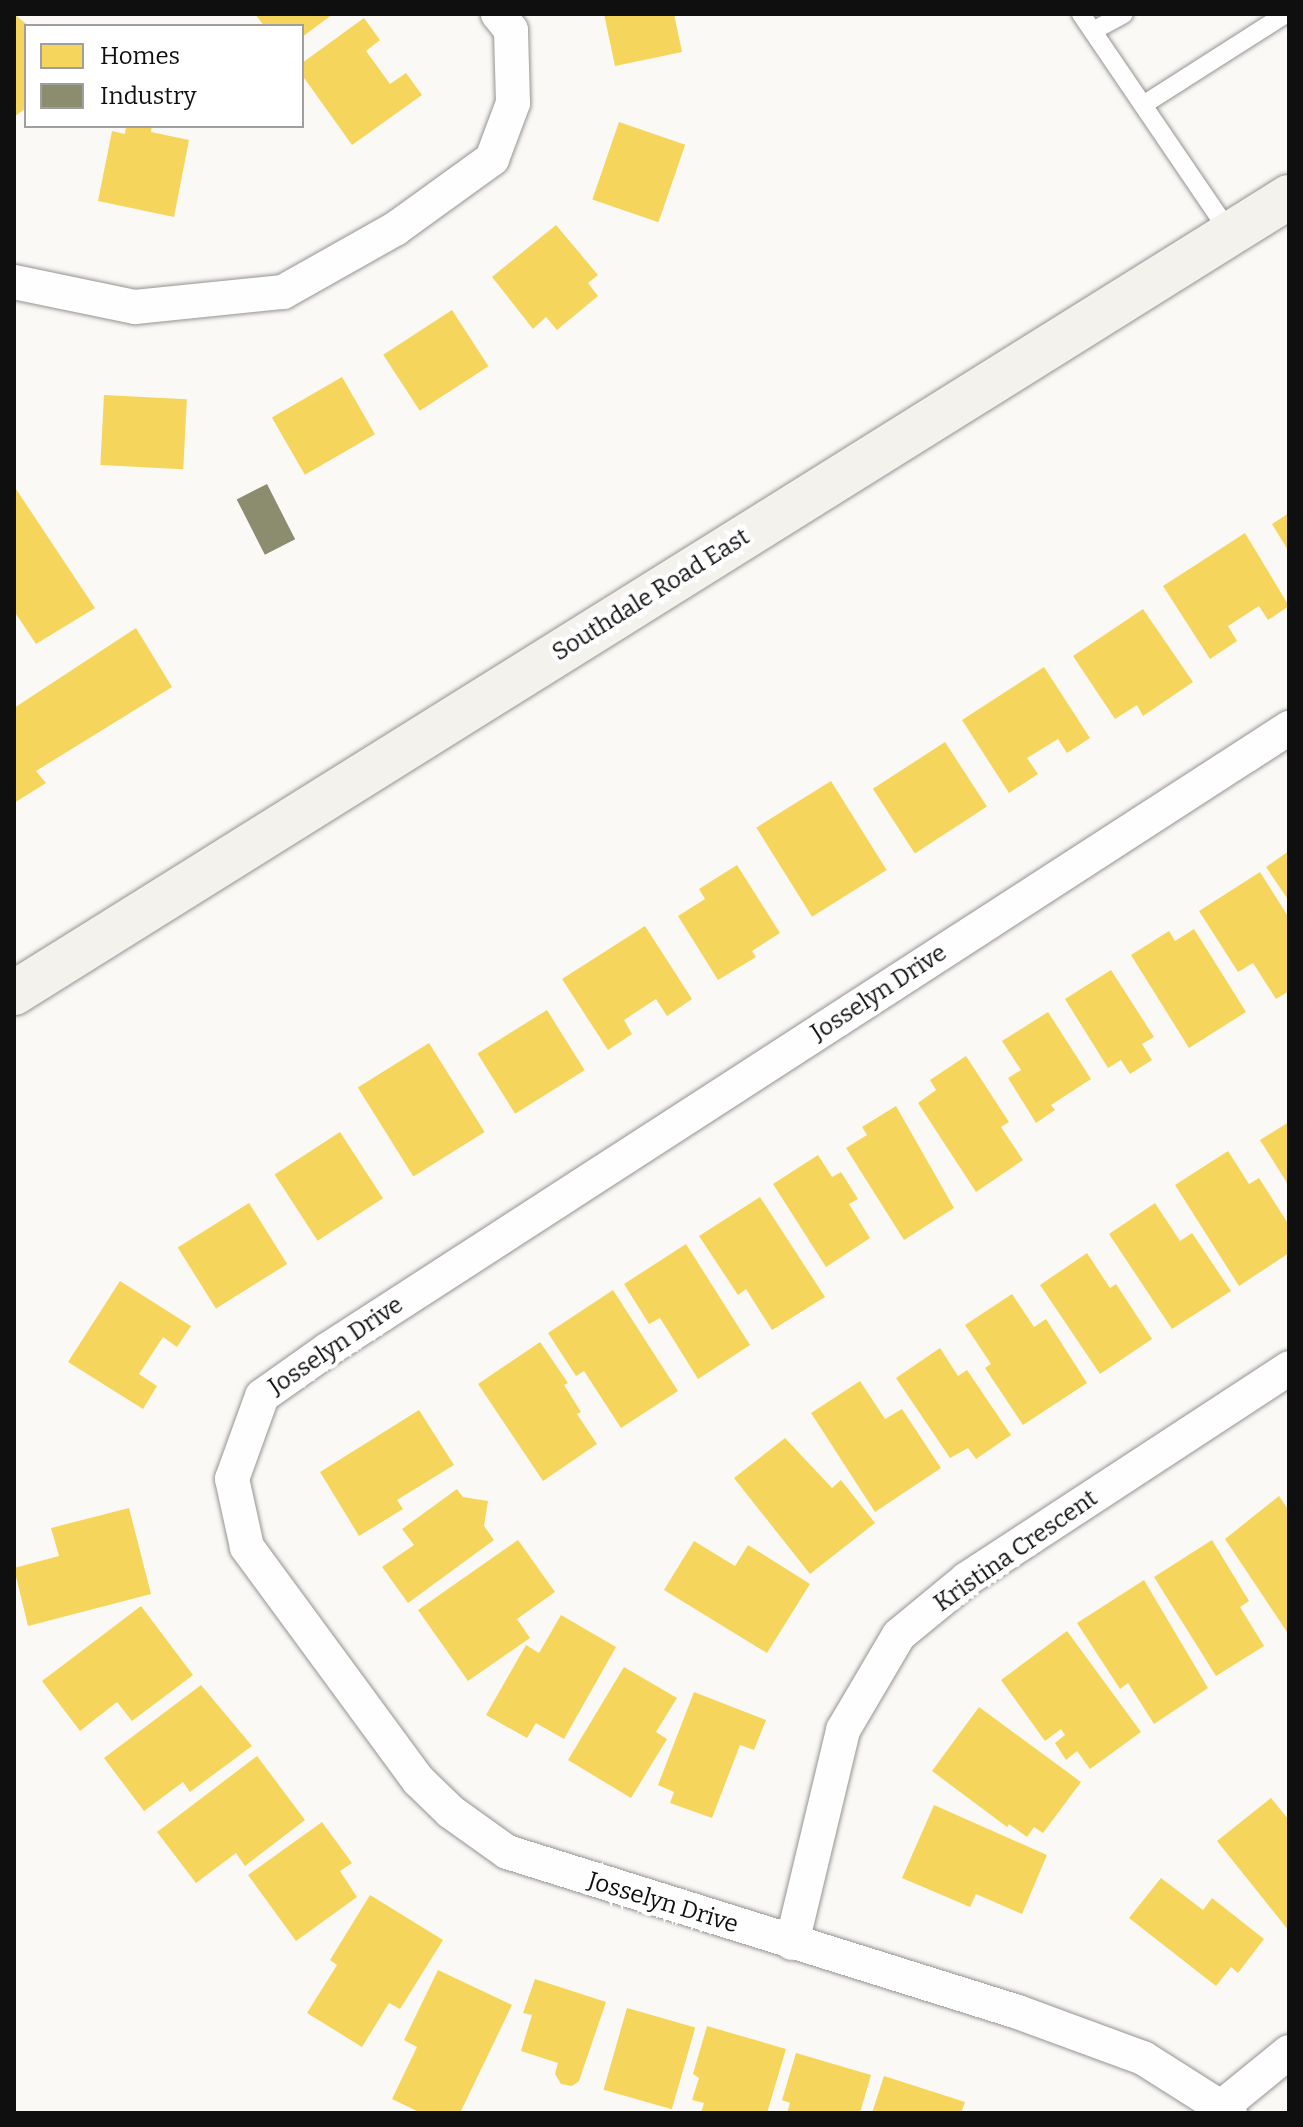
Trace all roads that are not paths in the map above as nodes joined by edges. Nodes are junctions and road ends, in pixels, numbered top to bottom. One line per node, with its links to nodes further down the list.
1 (498, 14): 9 (street)
2 (1081, 14): 5 (lane)
3 (1124, 14): 5 (lane)
4 (1286, 14): 6 (lane)
5 (1093, 31): 6 (lane)
6 (1143, 105): 8 (lane)
7 (1289, 197): 8 (main road, Southdale Road East)
8 (1230, 233): 11 (main road, Southdale Road East)
9 (14, 282)
10 (1289, 728): 13 (street, Josselyn Drive)
11 (14, 993)
12 (1289, 1368): 13 (street, Kristina Crescent)
13 (792, 1943): 15 (street, Josselyn Drive)
14 (1289, 2052): 15 (street)
15 (1227, 2109)

